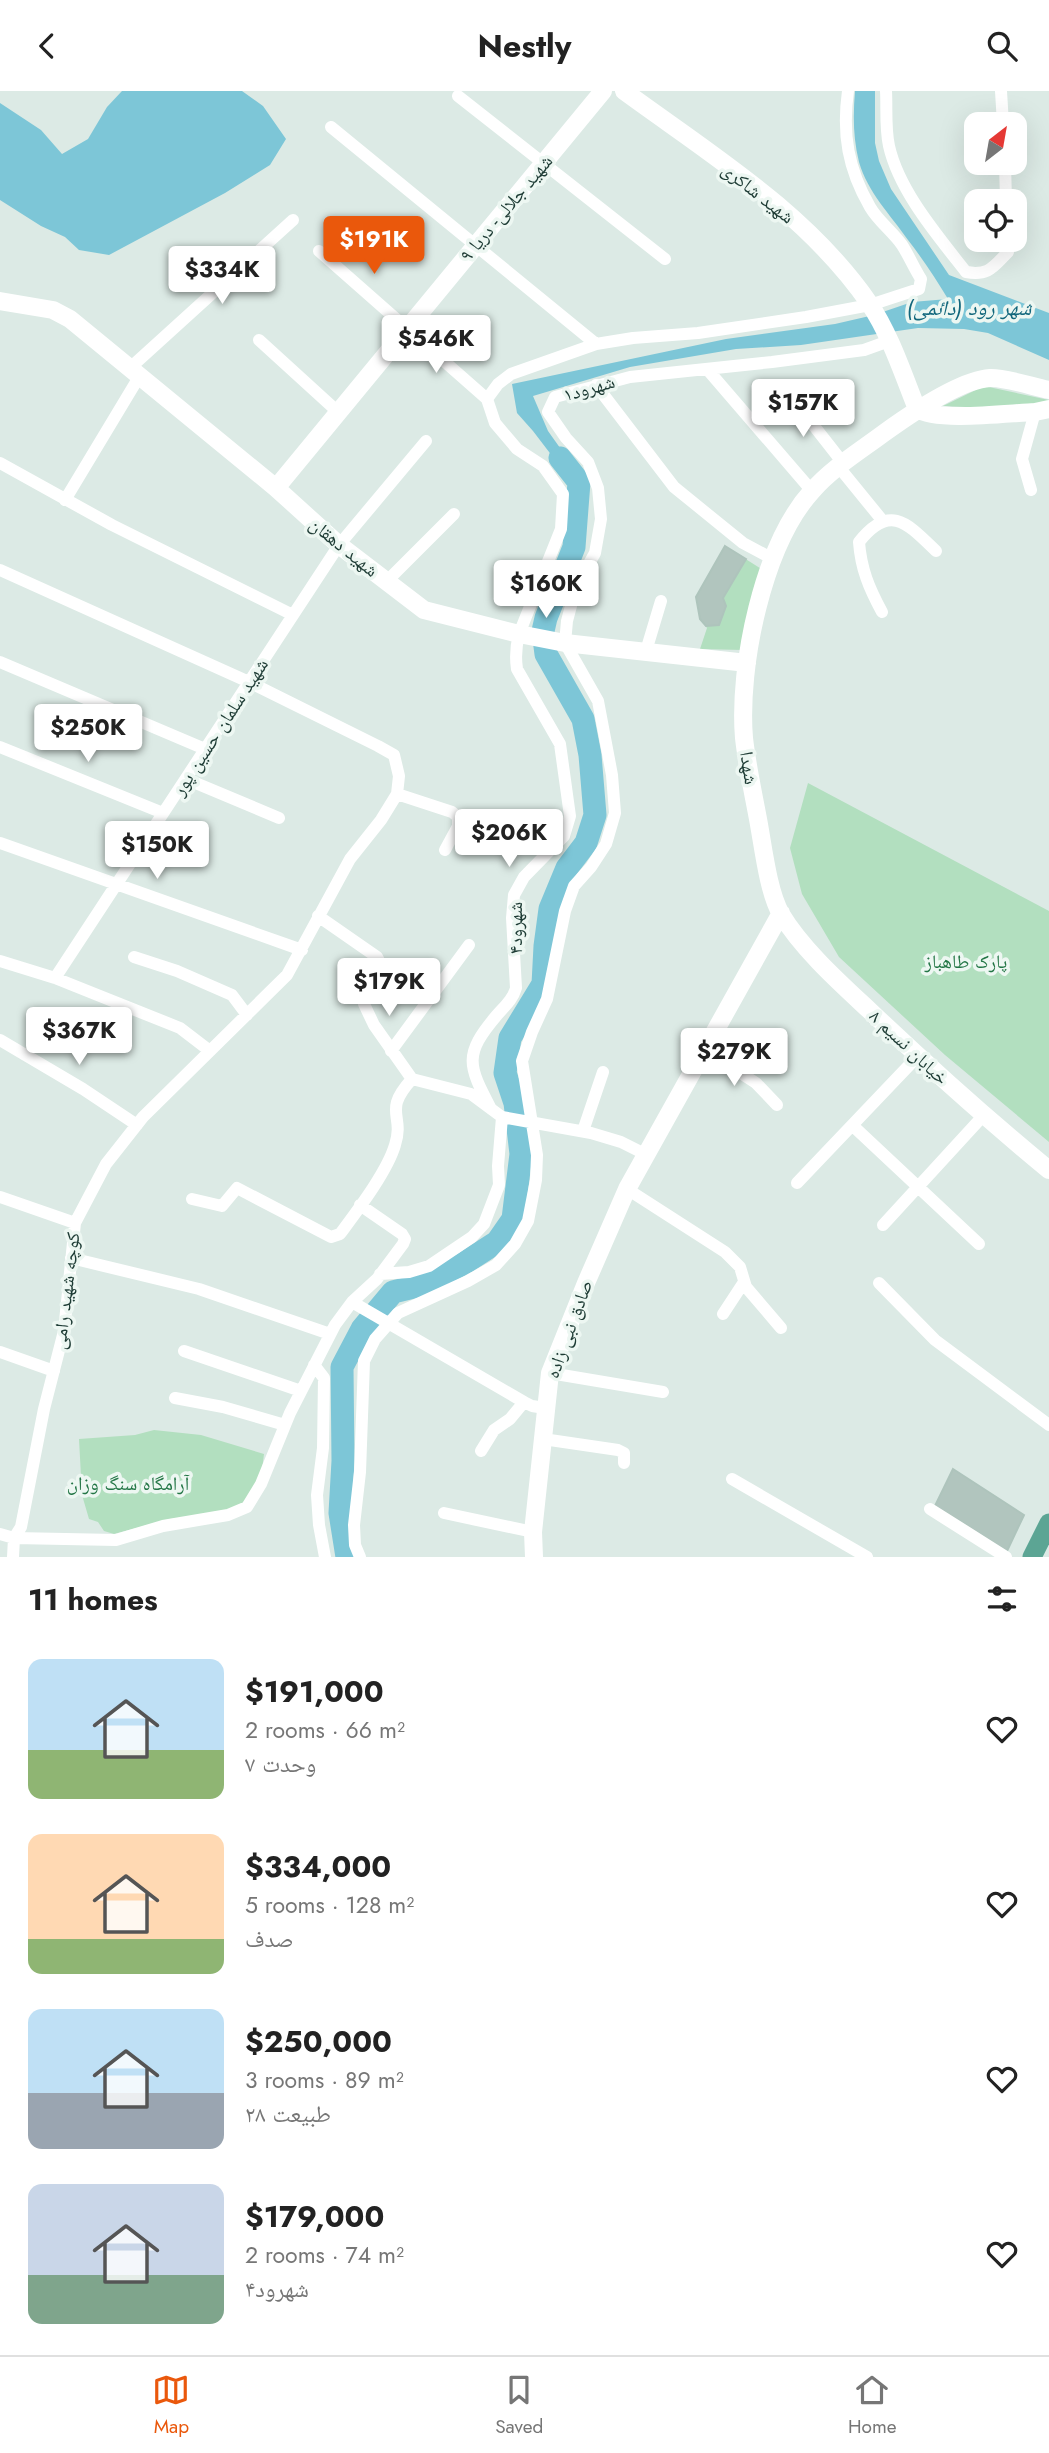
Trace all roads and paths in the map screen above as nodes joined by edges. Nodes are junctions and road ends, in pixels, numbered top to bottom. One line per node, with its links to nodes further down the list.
1 (603, 91): 9 (street, شهید جلالی- دریا ۹)
2 (624, 91): 16 (street, شهید شاکری)
3 (848, 91): 16 (street)
4 (886, 91): 13 (street)
5 (1002, 91): 7 (street)
6 (458, 96): 9 (street)
7 (1003, 112)
8 (331, 127): 11 (street)
9 (543, 163): 11 (street, شهید جلالی- دریا ۹); 14 (street)
10 (293, 220): 22 (street)
11 (476, 244): 17 (street, شهید جلالی- دریا ۹); 20 (street)
12 (319, 251): 17 (street)
13 (1004, 252)
14 (665, 259)
15 (0, 301): 22 (street, شهید دهقان)
16 (872, 309): 19 (street, شهید شاکری); 20 (street)
17 (407, 327): 26 (street); 29 (street, شهید جلالی- دریا ۹)
18 (259, 340): 29 (street)
19 (890, 343): 21 (street, شهرود۱); 27 (street, شهید شاکری)
20 (596, 344): 26 (street)
21 (707, 369): 23 (street, شهرود۱); 35 (street)
22 (134, 373): 33 (street, شهید دهقان); 36 (street)
23 (596, 385): 41 (street); 48 (street, شهرود۱)
24 (1049, 390): 27 (street, شهدا)
25 (789, 394): 32 (street)
26 (487, 399): 47 (street, شهرود۴)
27 (917, 409): 28 (street); 32 (street, شهدا)
28 (1042, 410): 34 (street)
29 (338, 412): 33 (street, شهید جلالی- دریا ۹)
30 (426, 441): 39 (street, شهید سلمان حسین پور)
31 (0, 463): 36 (street)
32 (841, 465): 35 (street, شهدا); 38 (street)
33 (276, 488): 39 (street, شهید دهقان)
34 (1031, 490)
35 (812, 491): 41 (street, شهدا)
36 (65, 499): 46 (street)
37 (454, 514): 43 (street)
38 (882, 520): 40 (street); 45 (street)
39 (339, 545): 43 (street, شهید دهقان); 46 (street, شهید سلمان حسین پور)
40 (936, 551)
41 (771, 558): 51 (street, شهدا)
42 (0, 570): 52 (street)
43 (387, 581): 47 (street, شهید دهقان)
44 (661, 601): 49 (street)
45 (882, 612)
46 (293, 615): 52 (street, شهید سلمان حسین پور)
47 (519, 634): 48 (street, شهید دهقان); 78 (street, شهرود۴)
48 (565, 643): 49 (street, شهید دهقان); 81 (street)
49 (646, 651): 51 (street, شهید دهقان)
50 (0, 662): 54 (street)
51 (747, 663): 62 (street, شهدا)
52 (249, 682): 54 (street, شهید سلمان حسین پور); 56 (street)
53 (0, 747): 57 (street)
54 (205, 749): 55 (street, شهید سلمان حسین پور)
55 (186, 779): 57 (street, شهید سلمان حسین پور); 58 (street)
56 (397, 794): 60 (street); 63 (street, کوچه شهید رامی)
57 (163, 813): 61 (street, شهید سلمان حسین پور)
58 (279, 818)
59 (0, 843): 61 (street)
60 (445, 850)
61 (117, 884): 65 (street); 68 (street, شهید سلمان حسین پور)
62 (781, 913): 71 (street); 74 (street, خیابان نسیم ۸)
63 (318, 916): 65 (street, کوچه شهید رامی); 73 (street)
64 (469, 945): 73 (street)
65 (302, 950): 69 (street, کوچه شهید رامی)
66 (134, 957): 69 (street)
67 (0, 961): 68 (street)
68 (55, 978): 72 (street)
69 (247, 1015): 72 (street, کوچه شهید رامی)
70 (0, 1040): 82 (street)
71 (705, 1050): 77 (street); 85 (street)
72 (210, 1051): 82 (street, کوچه شهید رامی)
73 (391, 1051): 76 (street)
74 (918, 1056): 79 (street, خیابان نسیم ۸); 83 (street)
75 (603, 1072): 84 (street)
76 (412, 1079): 78 (street); 92 (street)
77 (777, 1105)
78 (491, 1109): 80 (street)
79 (983, 1116): 86 (street, خیابان نسیم ۸); 88 (street)
80 (502, 1117): 81 (street); 97 (street)
81 (533, 1124): 84 (street); 102 (street)
82 (137, 1125): 93 (street, کوچه شهید رامی)
83 (852, 1125): 87 (street); 88 (street)
84 (583, 1131): 85 (street)
85 (647, 1154): 89 (street, صادق نبی زاده)
86 (1049, 1170)
87 (797, 1183)
88 (918, 1187): 94 (street); 95 (street)
89 (627, 1189): 98 (street); 109 (street, صادق نبی زاده)
90 (0, 1197): 93 (street)
91 (192, 1199): 92 (street)
92 (360, 1205): 97 (street)
93 (75, 1223): 96 (street, کوچه شهید رامی)
94 (883, 1225)
95 (979, 1244)
96 (71, 1258): 104 (street); 108 (street, کوچه شهید رامی)
97 (380, 1275): 100 (street)
98 (744, 1282): 101 (street); 103 (street)
99 (879, 1283): 116 (street)
100 (352, 1302): 102 (street); 104 (street)
101 (723, 1314)
102 (388, 1323): 113 (street); 129 (street)
103 (781, 1328)
104 (330, 1334): 107 (street)
105 (184, 1351): 110 (street)
106 (0, 1352): 108 (street)
107 (314, 1365): 110 (street); 128 (street)
108 (54, 1371): 126 (street, کوچه شهید رامی)
109 (550, 1373): 111 (street); 114 (street, صادق نبی زاده)
110 (301, 1391): 115 (street)
111 (663, 1392)
112 (175, 1398): 115 (street)
113 (524, 1402): 114 (street); 118 (street)
114 (545, 1408): 117 (street, صادق نبی زاده)
115 (285, 1425): 126 (street)
116 (1049, 1425)
117 (543, 1439): 119 (street); 124 (street, صادق نبی زاده)
118 (481, 1451)
119 (624, 1463)
120 (732, 1479): 131 (street)
121 (930, 1509): 132 (street)
122 (444, 1513): 124 (street)
123 (1049, 1523): 133 (main road)
124 (533, 1532): 130 (street, صادق نبی زاده)
125 (0, 1534): 126 (street)
126 (14, 1538): 127 (street, کوچه شهید رامی)
127 (13, 1557)
128 (325, 1557)
129 (360, 1557)
130 (534, 1557)
131 (867, 1557)
132 (1006, 1557)
133 (1032, 1557)

